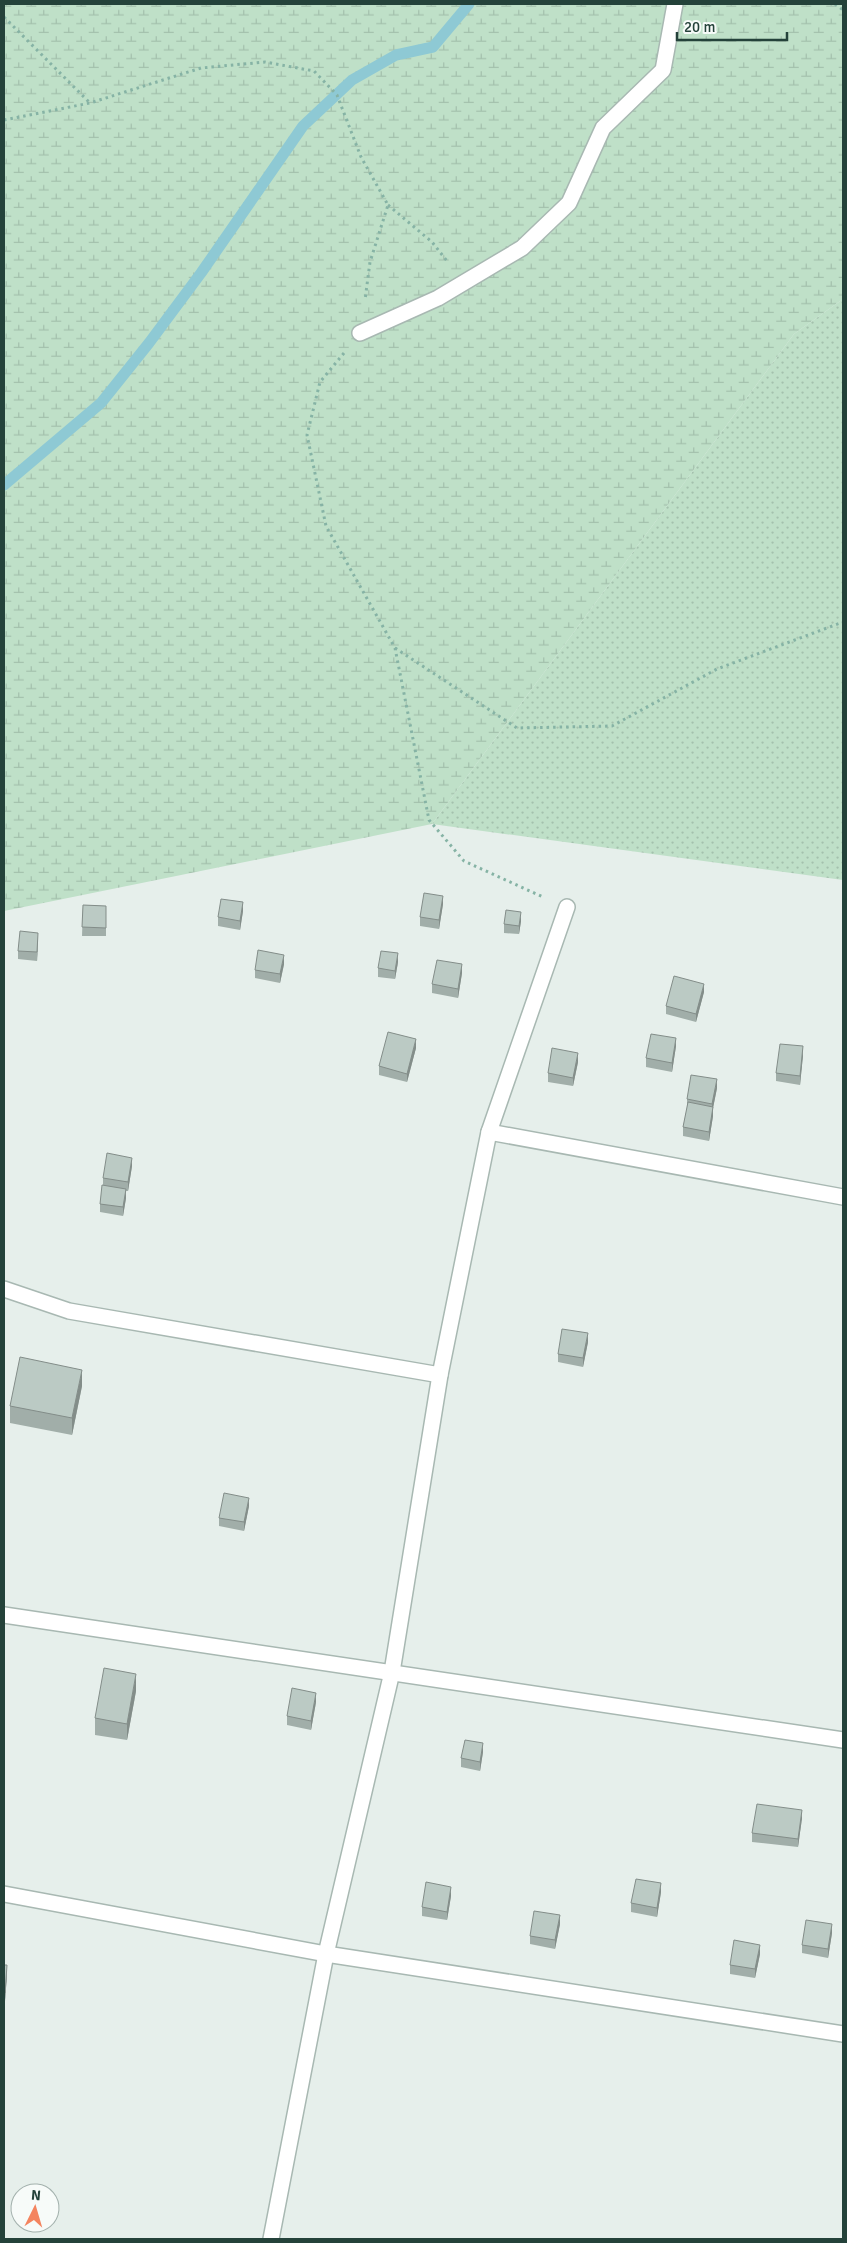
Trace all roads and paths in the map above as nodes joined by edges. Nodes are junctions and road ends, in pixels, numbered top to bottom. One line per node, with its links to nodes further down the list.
1 (675, 4): 8 (street)
2 (835, 4): 3 (path)
3 (843, 10)
4 (4, 17): 5 (path)
5 (90, 103): 6 (path); 7 (path)
6 (4, 120)
7 (388, 205): 8 (path); 9 (path)
8 (465, 282): 9 (street)
9 (360, 333): 11 (path)
10 (843, 622): 11 (path)
11 (395, 648): 12 (path)
12 (567, 907): 13 (street)
13 (489, 1132): 14 (street); 16 (street)
14 (843, 1197)
15 (4, 1290): 16 (street)
16 (440, 1375): 18 (street)
17 (4, 1615): 18 (street)
18 (392, 1672): 19 (street); 21 (street)
19 (843, 1740)
20 (4, 1894): 21 (street)
21 (326, 1954): 22 (street); 23 (street)
22 (843, 2034)
23 (271, 2239)

